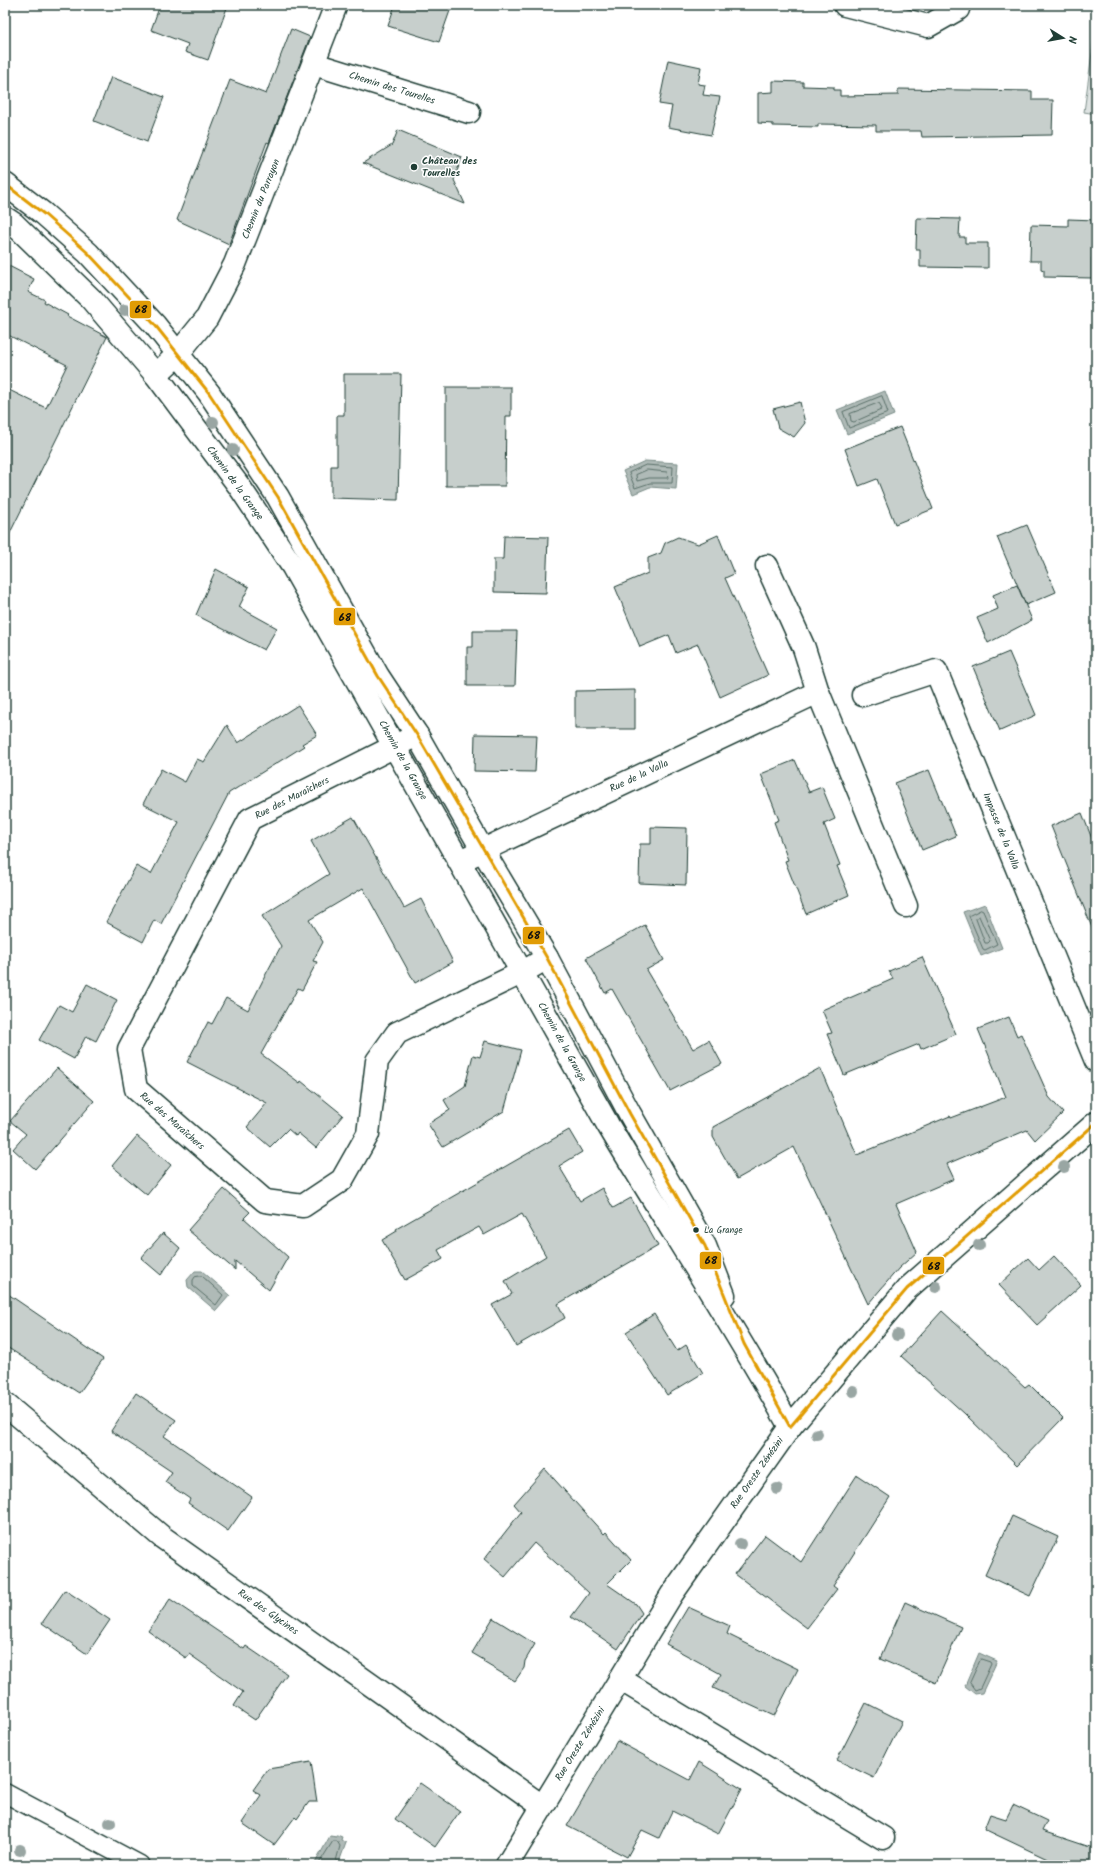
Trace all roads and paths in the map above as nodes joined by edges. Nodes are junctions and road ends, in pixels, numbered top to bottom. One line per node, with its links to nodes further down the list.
1 (336, 5): 4 (street, Chemin du Parrayon)
2 (845, 5): 3 (street)
3 (959, 5)
4 (314, 64): 5 (street, Chemin des Tourelles); 8 (street, Chemin du Parrayon)
5 (469, 112)
6 (5, 184): 8 (street, Chemin de la Grange)
7 (5, 218): 9 (street, Chemin de la Grange)
8 (178, 355): 9 (street, Chemin du Parrayon); 13 (street, Chemin de la Grange)
9 (156, 374): 14 (street, Chemin de la Grange)
10 (767, 566): 11 (street)
11 (818, 692): 15 (street, Rue de la Valla); 17 (street)
12 (863, 695): 20 (street, Impasse de la Valla)
13 (417, 735): 14 (street, Rue des Maraîchers); 15 (street, Chemin de la Grange)
14 (395, 746): 16 (street, Chemin de la Grange); 19 (street, Rue des Maraîchers)
15 (482, 849): 16 (street, Rue de la Valla); 18 (street, Chemin de la Grange)
16 (460, 861): 19 (street, Chemin de la Grange)
17 (906, 906)
18 (547, 958): 19 (street, Rue des Maraîchers); 22 (street, Chemin de la Grange)
19 (523, 972): 22 (street, Chemin de la Grange)
20 (1096, 1061)
21 (1096, 1122): 24 (street, Rue Oreste Zénézini)
22 (744, 1344): 24 (street, Chemin de la Grange)
23 (5, 1404): 27 (street, Rue des Glycines)
24 (790, 1427): 25 (street, Rue Oreste Zénézini)
25 (620, 1679): 27 (street, Rue Oreste Zénézini); 28 (street)
26 (5, 1793): 29 (lane)
27 (542, 1806): 30 (street, Rue Oreste Zénézini)
28 (883, 1838)
29 (140, 1865)
30 (507, 1865)

